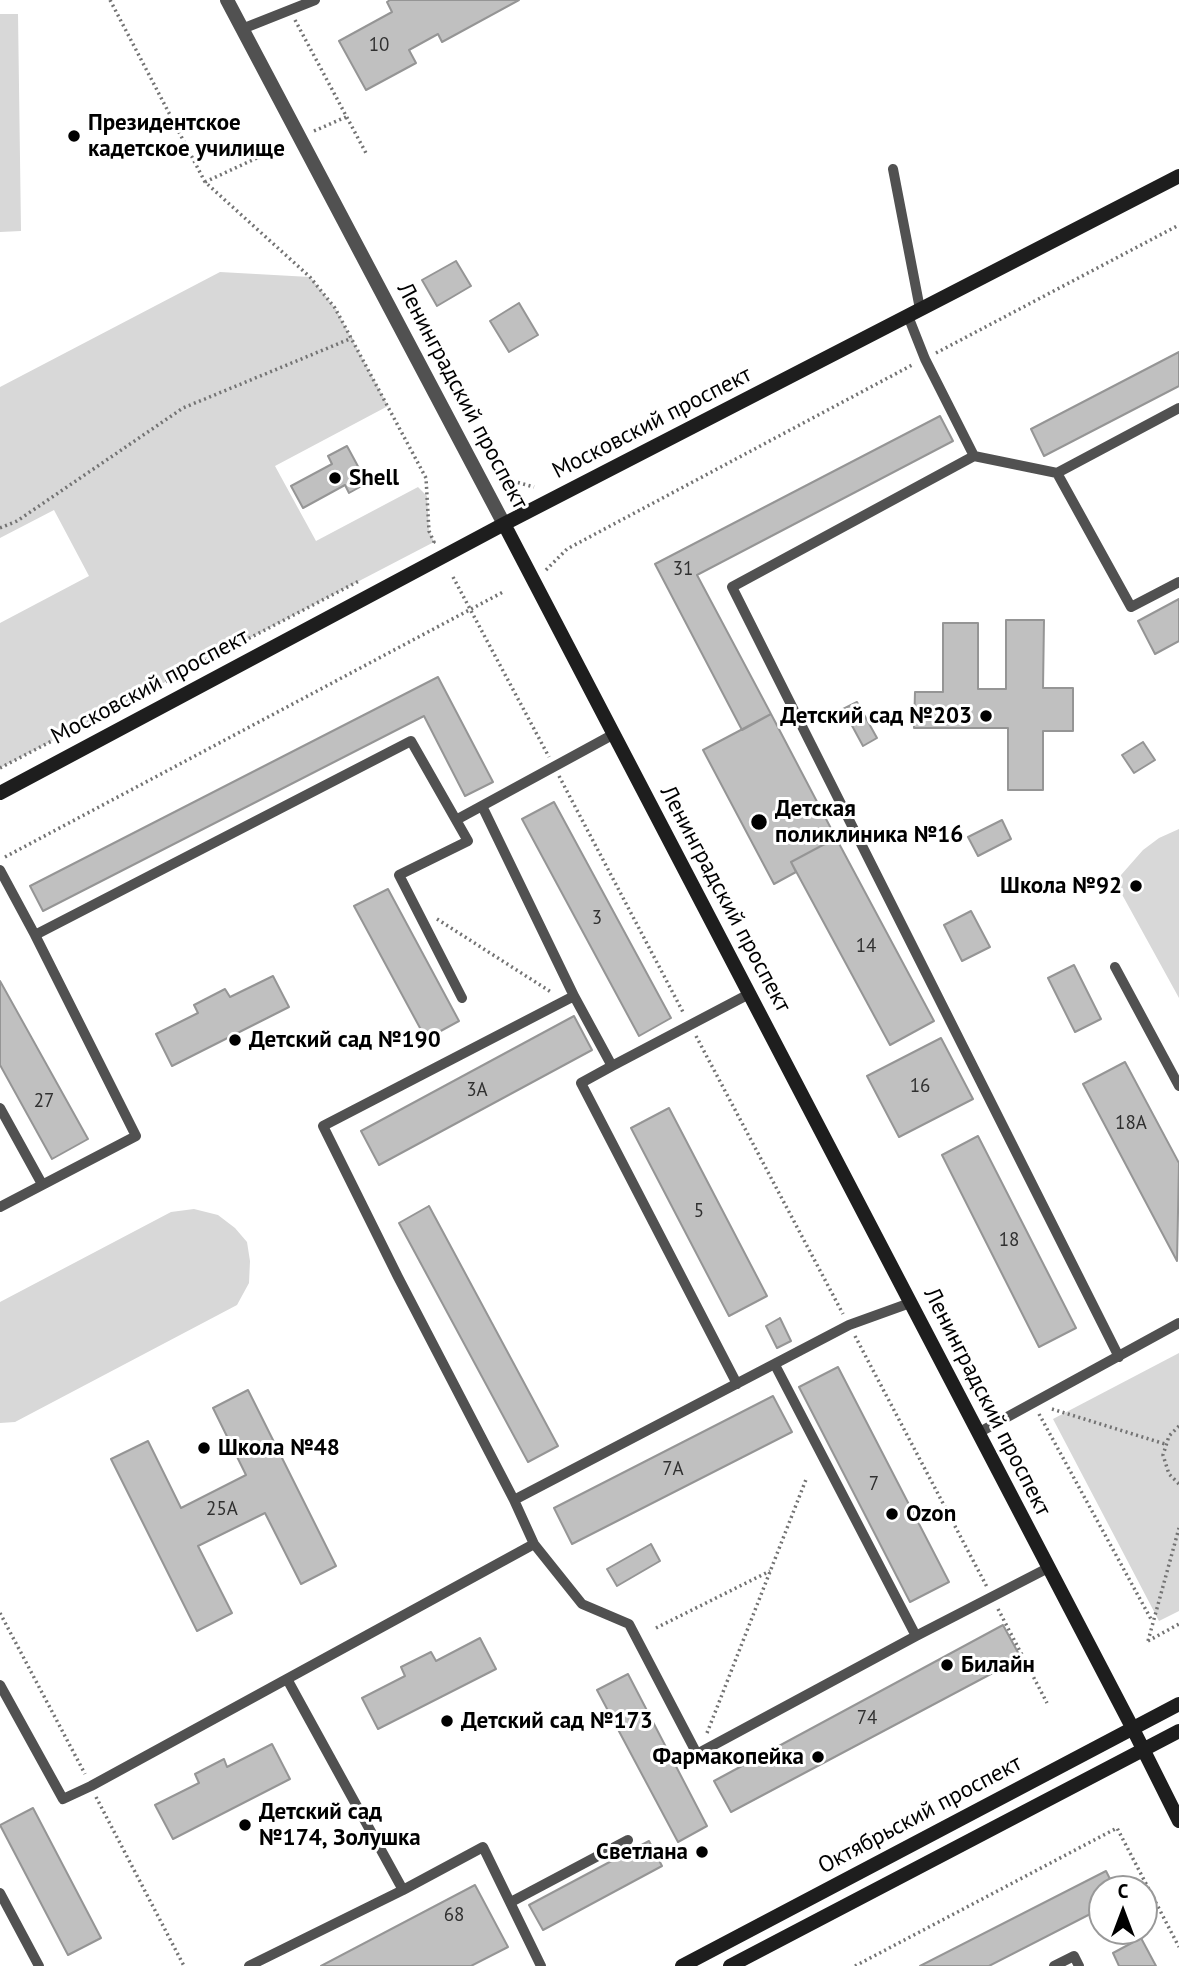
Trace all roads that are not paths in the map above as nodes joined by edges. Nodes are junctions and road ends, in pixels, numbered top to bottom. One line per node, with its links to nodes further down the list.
1 (226, 0): 3 (street, Ленинградский проспект)
2 (315, 0): 3 (lane)
3 (242, 29): 10 (street, Ленинградский проспект)
4 (893, 169): 6 (lane)
5 (1179, 176): 6 (street, Московский проспект)
6 (914, 313): 8 (lane); 10 (street, Московский проспект)
7 (1179, 408): 9 (lane)
8 (974, 456): 9 (lane); 29 (lane)
9 (1057, 473): 11 (lane)
10 (504, 524): 12 (street, Ленинградский проспект); 13 (street, Московский проспект)
11 (1179, 582)
12 (614, 734): 14 (lane); 19 (street, Ленинградский проспект)
13 (0, 793)
14 (482, 806): 15 (lane); 21 (lane)
15 (456, 820): 17 (lane); 20 (lane)
16 (0, 870): 17 (lane)
17 (35, 935): 25 (lane)
18 (1115, 967): 23 (lane)
19 (749, 994): 22 (lane); 27 (street, Ленинградский проспект)
20 (462, 998)
21 (569, 998): 22 (lane); 33 (lane)
22 (612, 1066): 31 (lane)
23 (1179, 1086)
24 (0, 1108): 25 (lane)
25 (42, 1184): 26 (lane)
26 (0, 1207)
27 (910, 1303): 30 (lane); 32 (street, Ленинградский проспект)
28 (1179, 1324): 29 (lane)
29 (1119, 1357): 32 (lane)
30 (775, 1365): 31 (lane); 36 (lane)
31 (737, 1384): 33 (lane)
32 (978, 1433): 35 (street, Ленинградский проспект)
33 (514, 1500): 34 (lane)
34 (534, 1544): 36 (lane); 37 (lane)
35 (1048, 1568): 36 (lane); 40 (street, Ленинградский проспект)
36 (916, 1636)
37 (287, 1679): 38 (lane); 45 (lane)
38 (0, 1685)
39 (1179, 1703): 40 (street, Октябрьский проспект)
40 (1133, 1729): 42 (street, Ленинградский проспект); 51 (street, Октябрьский проспект)
41 (1179, 1731): 42 (street, Октябрьский проспект)
42 (1143, 1750): 43 (street, Ленинградский проспект); 52 (street, Октябрьский проспект)
43 (1179, 1821)
44 (628, 1840): 47 (lane)
45 (403, 1890): 47 (lane); 49 (lane)
46 (0, 1893): 48 (lane)
47 (511, 1902): 50 (lane)
48 (39, 1966)
49 (249, 1966)
50 (541, 1966)
51 (682, 1966)
52 (730, 1966)
53 (1054, 1966): 54 (lane)
54 (1079, 1966)

